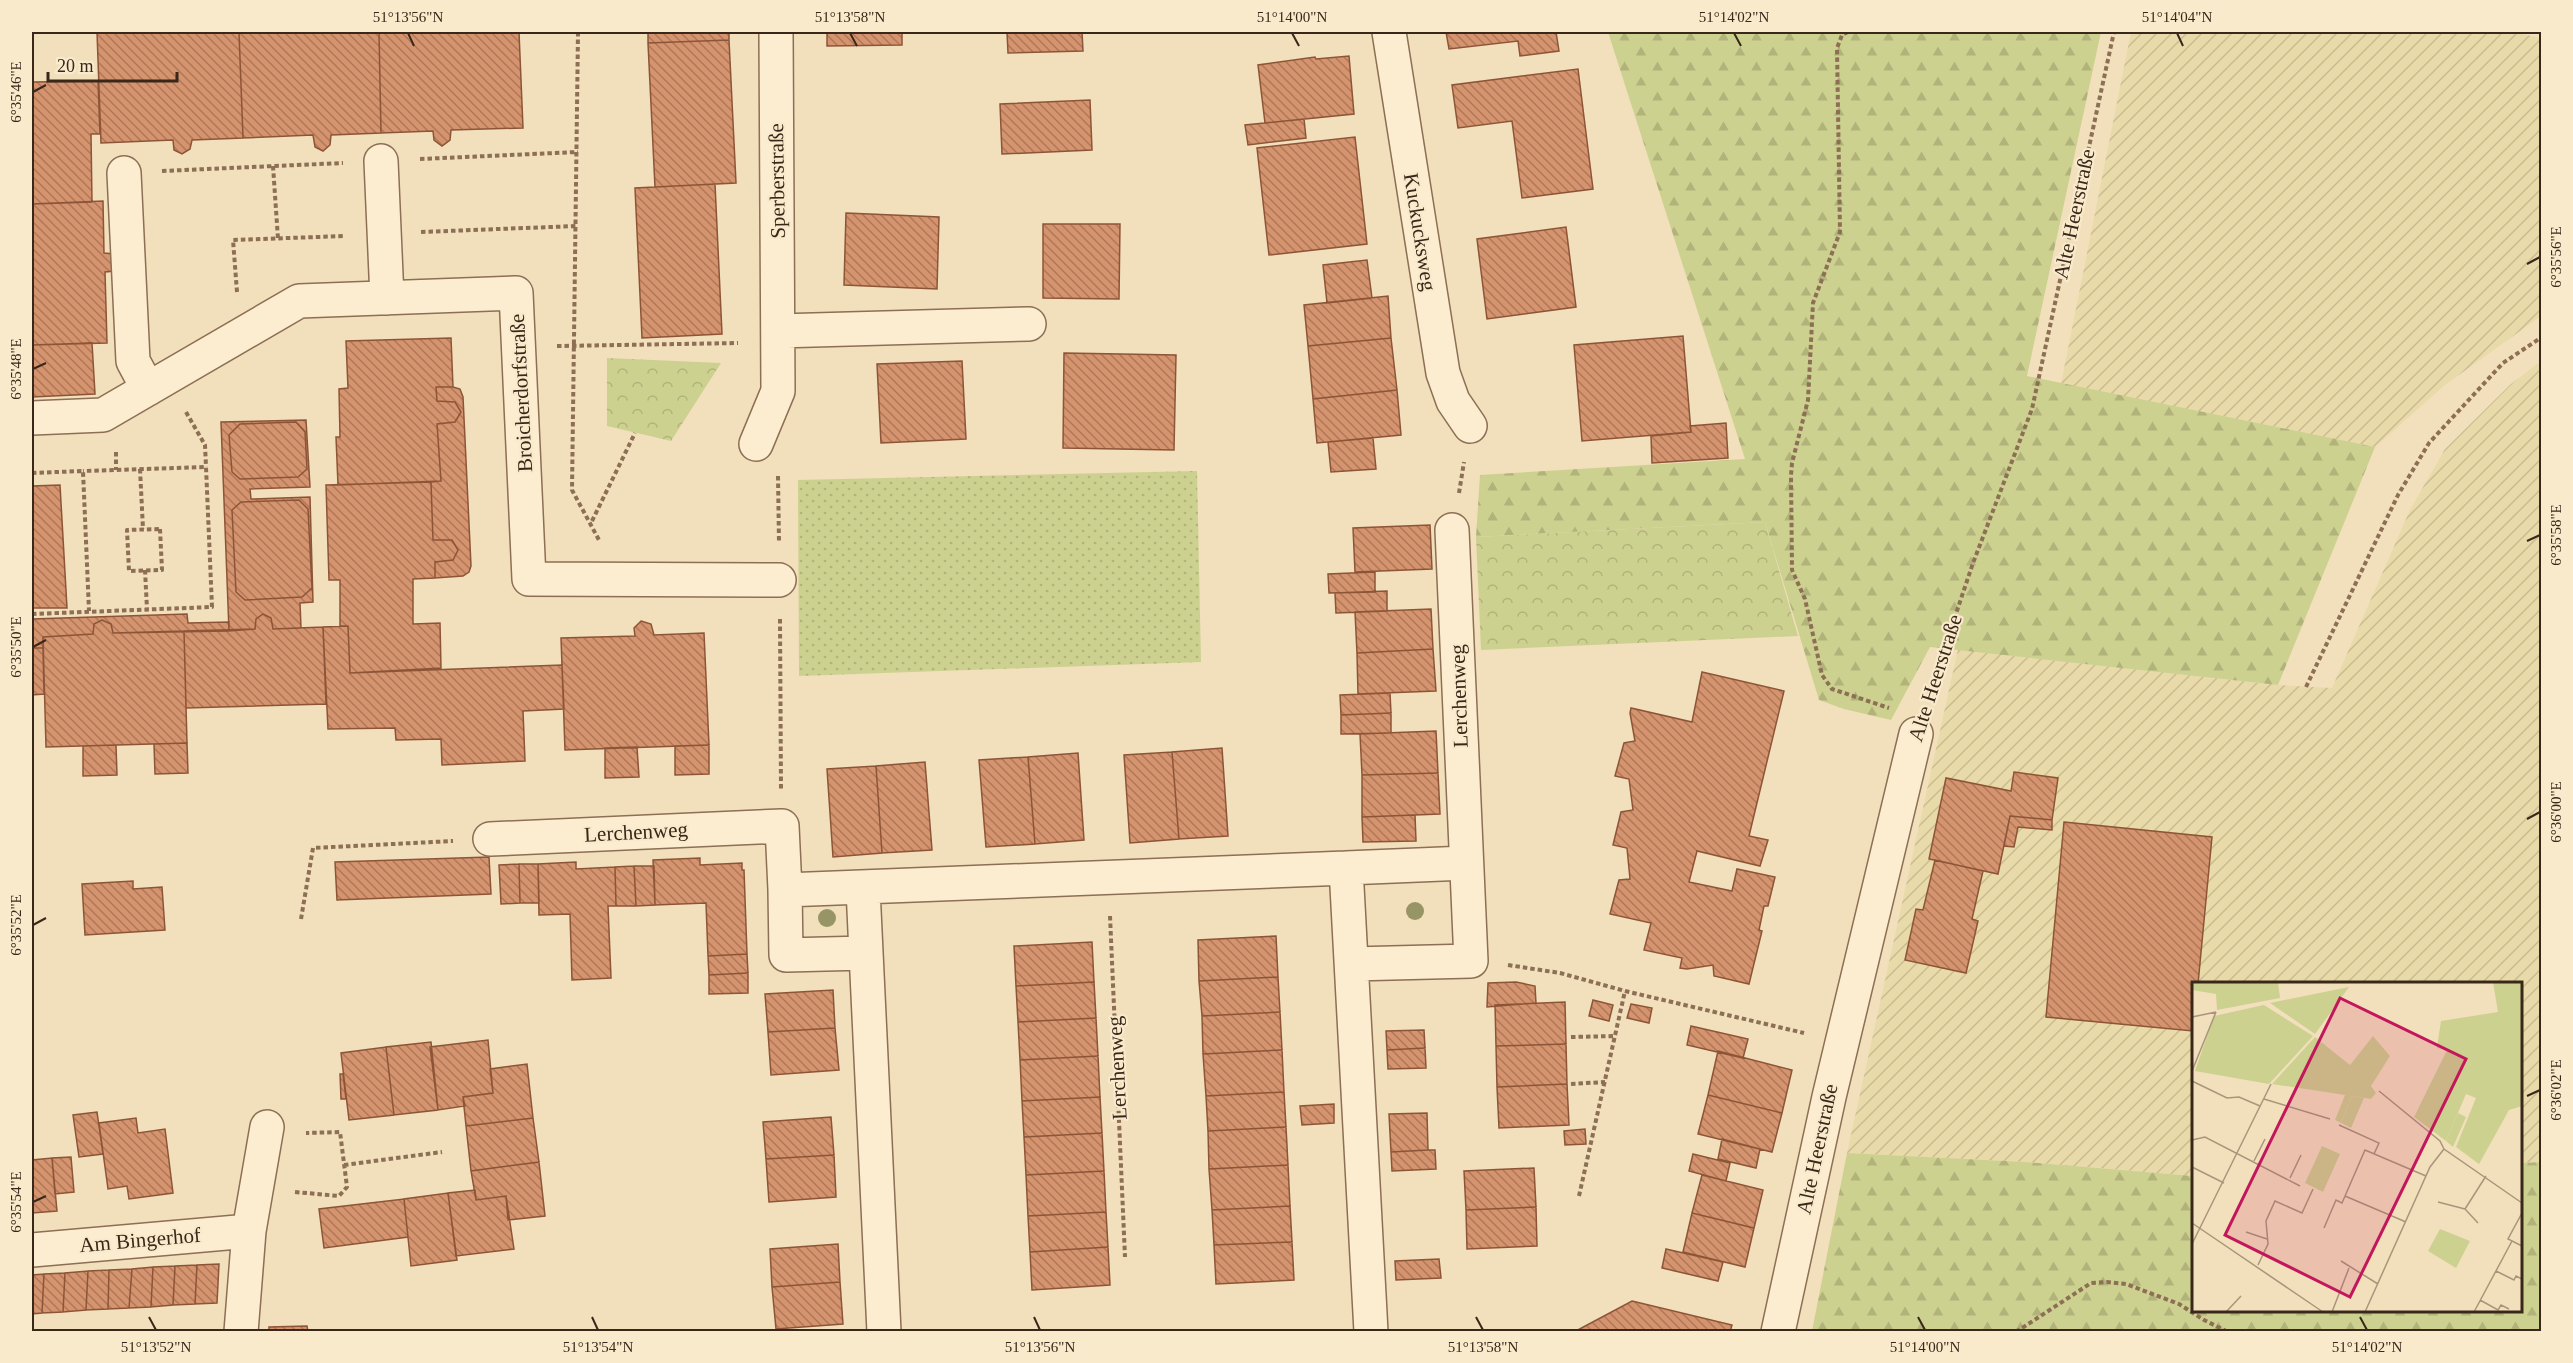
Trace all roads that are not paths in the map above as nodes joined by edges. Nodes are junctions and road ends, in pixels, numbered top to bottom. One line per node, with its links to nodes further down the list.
1 (776, 32): 7 (street, Sperberstraße)
2 (1389, 32): 10 (street, Kuckucksweg)
3 (381, 161): 5 (street)
4 (124, 173): 8 (street)
5 (387, 298): 8 (street, Broicherdorfstraße); 13 (street, Broicherdorfstraße)
6 (1029, 324): 7 (street)
7 (778, 337): 11 (street, Sperberstraße)
8 (158, 383): 9 (street, Broicherdorfstraße)
9 (32, 418)
10 (1470, 426)
11 (756, 444)
12 (1452, 530): 16 (street, Lerchenweg)
13 (779, 580)
14 (1916, 734): 28 (street, Alte Heerstraße)
15 (490, 839): 19 (street, Lerchenweg)
16 (1466, 862): 17 (street); 21 (street, Lerchenweg)
17 (1346, 868): 18 (street); 21 (street)
18 (863, 889): 19 (street); 20 (street)
19 (785, 890): 20 (street)
20 (865, 953): 26 (street)
21 (1352, 964): 27 (street)
22 (267, 1127): 23 (street)
23 (249, 1231): 24 (street, Am Bingerhof); 25 (street)
24 (32, 1250)
25 (242, 1332)
26 (884, 1332)
27 (1371, 1332)
28 (1778, 1332)

